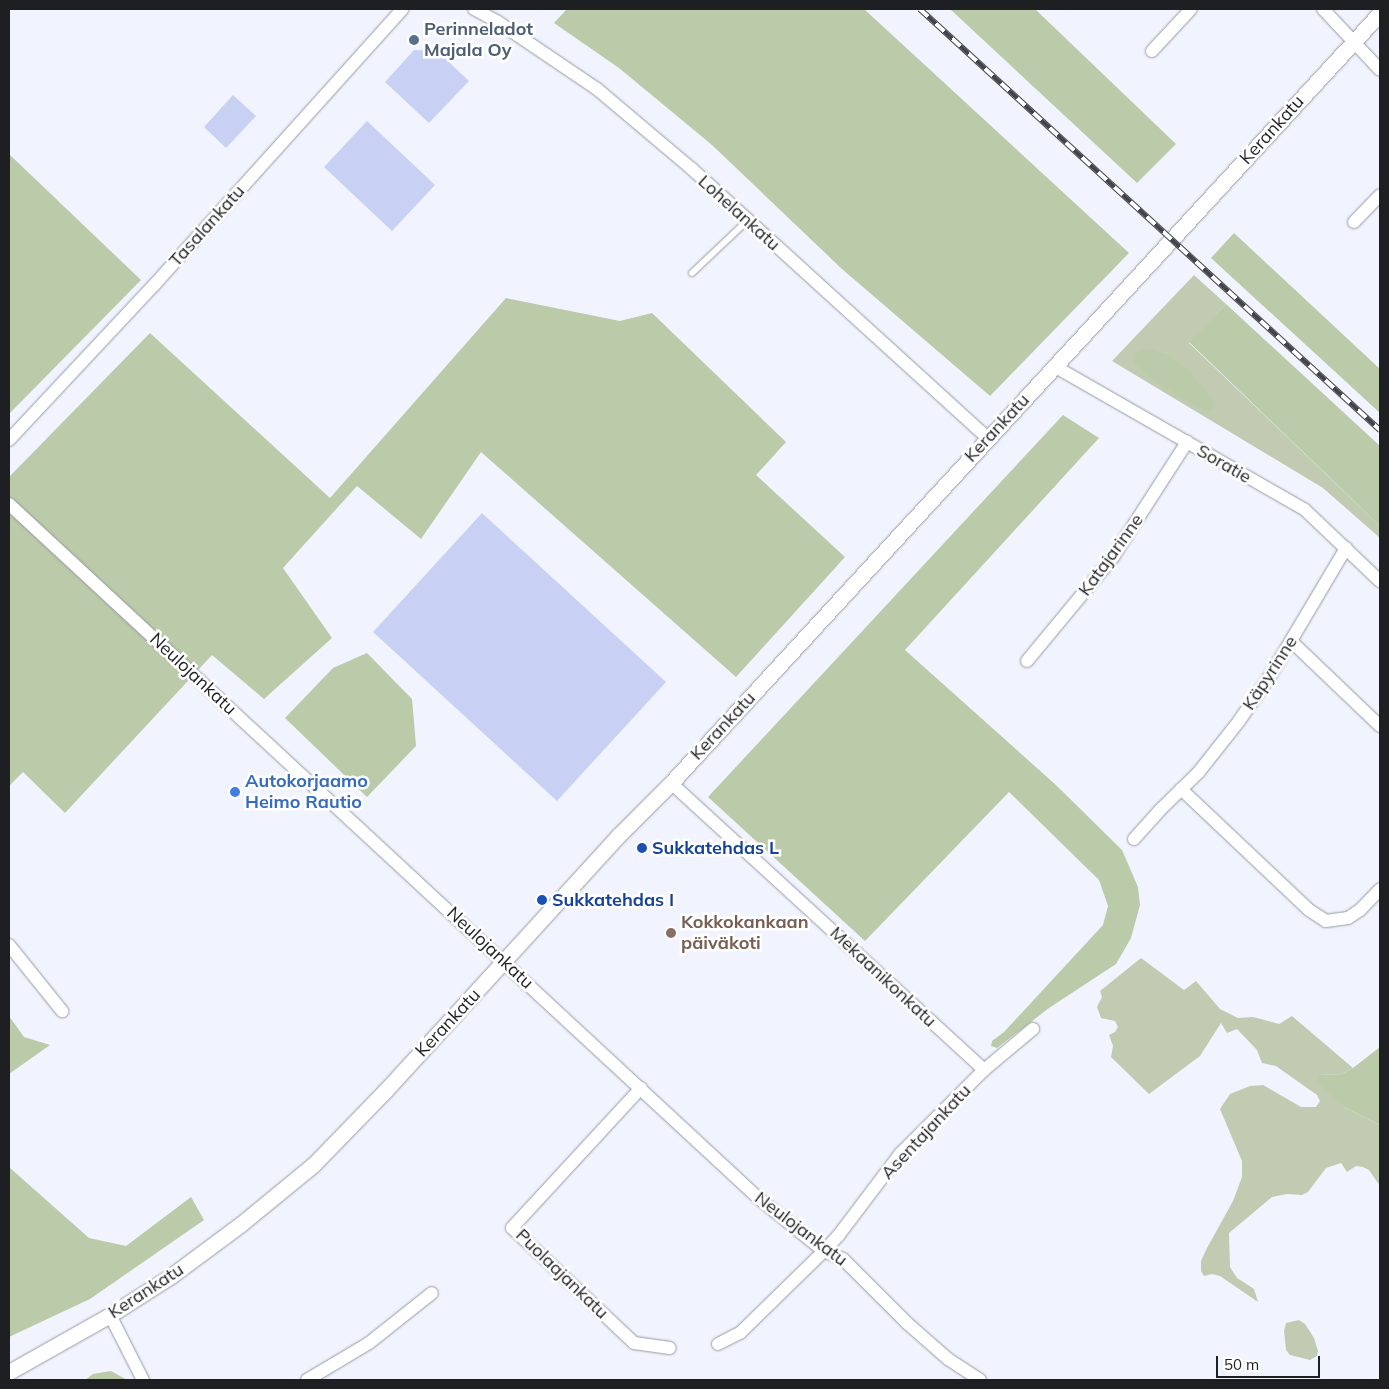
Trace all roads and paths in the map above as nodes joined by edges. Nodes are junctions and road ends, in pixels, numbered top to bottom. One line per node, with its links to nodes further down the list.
1 (403, 9): 15 (street, Tasalankatu)
2 (474, 9): 10 (street, Lohelankatu)
3 (1191, 9): 7 (street)
4 (1323, 9): 6 (street)
5 (1380, 13): 6 (street, Kerankatu)
6 (1352, 42): 8 (street); 13 (street, Kerankatu)
7 (1152, 51)
8 (1380, 70)
9 (1380, 195): 11 (street)
10 (748, 220): 12 (lane); 14 (street, Lohelankatu)
11 (1354, 222)
12 (692, 273)
13 (1054, 366): 14 (street, Kerankatu); 16 (street, Soratie)
14 (988, 438): 23 (street, Kerankatu)
15 (9, 440)
16 (1187, 442): 18 (street, Soratie); 21 (street, Katajarinne)
17 (9, 504): 28 (street, Neulojankatu)
18 (1346, 548): 19 (street, Soratie); 20 (street, Käpyrinne)
19 (1380, 581)
20 (1291, 641): 22 (street); 24 (street, Käpyrinne)
21 (1027, 661)
22 (1380, 726)
23 (671, 783): 28 (street, Kerankatu); 31 (street, Mekaanikonkatu)
24 (1181, 789): 25 (street, Käpyrinne); 26 (street)
25 (1134, 839)
26 (1380, 888)
27 (9, 945): 29 (street)
28 (505, 962): 32 (street, Neulojankatu); 35 (street, Kerankatu)
29 (62, 1011)
30 (1033, 1029): 31 (street, Asentajankatu)
31 (984, 1070): 33 (street, Asentajankatu)
32 (641, 1088): 33 (street, Neulojankatu); 37 (street, Puolaajankatu)
33 (824, 1251): 36 (street, Asentajankatu); 41 (street, Neulojankatu)
34 (432, 1293): 40 (street)
35 (110, 1315): 38 (street, Kerankatu); 39 (street)
36 (718, 1344)
37 (670, 1348)
38 (9, 1372)
39 (143, 1380)
40 (307, 1380)
41 (980, 1380)

